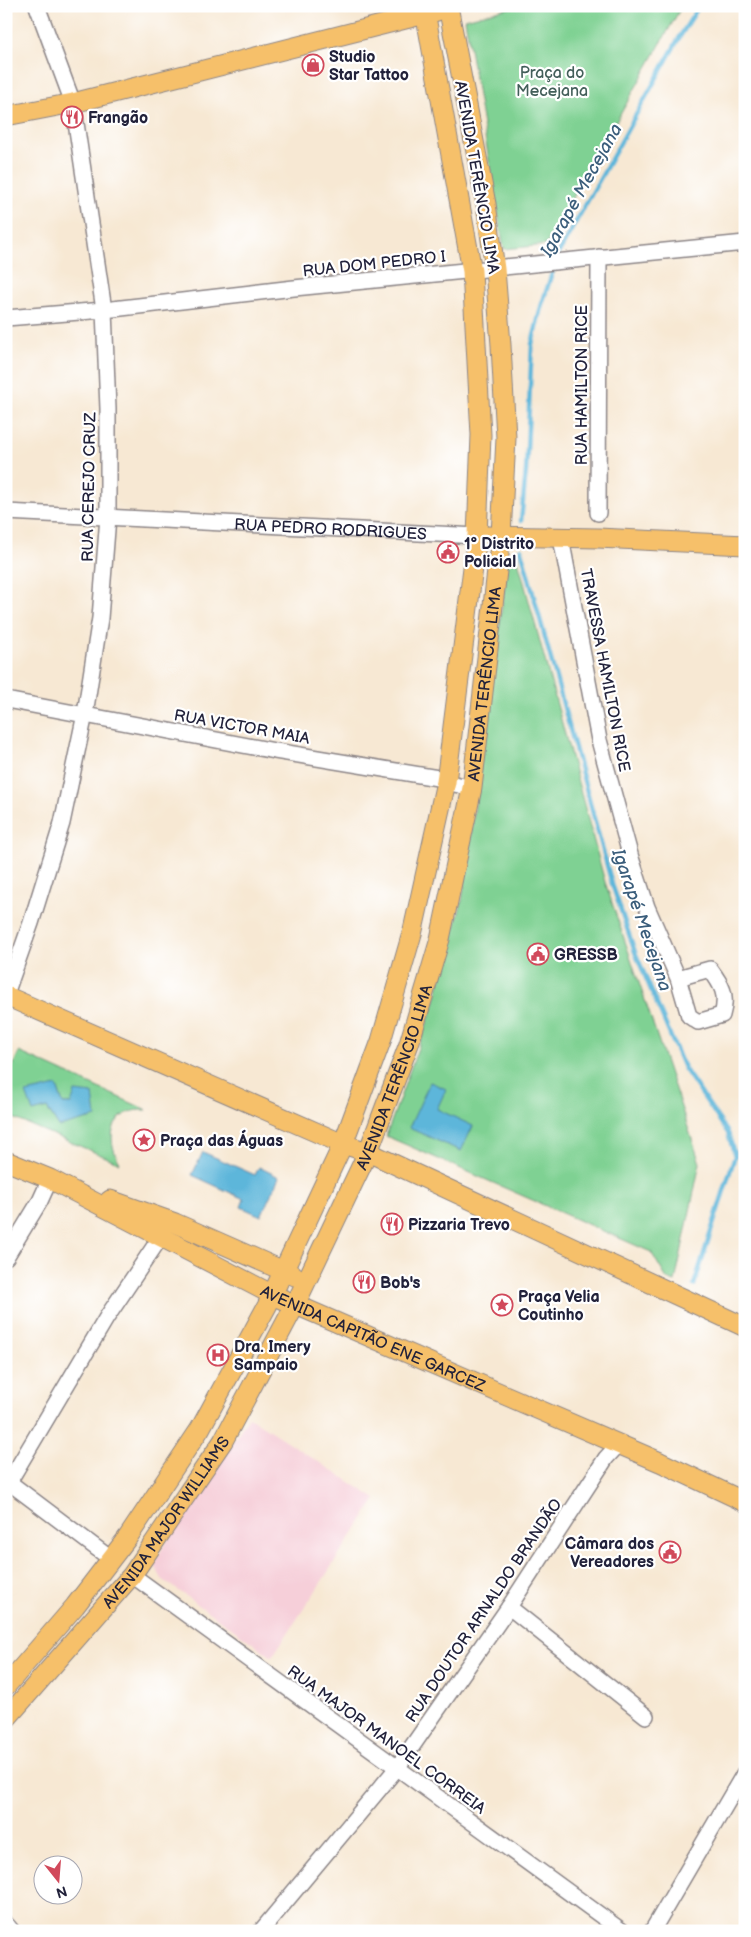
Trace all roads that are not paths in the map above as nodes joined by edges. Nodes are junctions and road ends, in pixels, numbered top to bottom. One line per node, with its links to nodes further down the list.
1 (37, 6): 4 (street, RUA CEREJO CRUZ)
2 (451, 7): 3 (main road); 8 (main road, AVENIDA TERÊNCIO LIMA)
3 (426, 10): 4 (main road); 9 (main road, AVENIDA TERÊNCIO LIMA)
4 (73, 103): 5 (main road); 10 (street, RUA CEREJO CRUZ)
5 (6, 116)
6 (745, 243): 7 (street, RUA DOM PEDRO I)
7 (599, 258): 8 (street, RUA DOM PEDRO I); 13 (street, RUA HAMILTON RICE)
8 (495, 269): 9 (street, RUA DOM PEDRO I); 16 (main road, AVENIDA TERÊNCIO LIMA)
9 (472, 270): 10 (street, RUA DOM PEDRO I); 15 (main road, AVENIDA TERÊNCIO LIMA)
10 (104, 310): 11 (street, RUA DOM PEDRO I); 14 (street, RUA CEREJO CRUZ)
11 (6, 318)
12 (6, 512): 14 (street, RUA PEDRO RODRIGUES)
13 (598, 513)
14 (108, 517): 15 (street, RUA PEDRO RODRIGUES); 20 (street, RUA CEREJO CRUZ)
15 (477, 536): 16 (main road, RUA PEDRO RODRIGUES); 21 (main road, AVENIDA TERÊNCIO LIMA)
16 (504, 537): 17 (main road, RUA PEDRO RODRIGUES); 22 (main road, AVENIDA TERÊNCIO LIMA)
17 (557, 538): 18 (main road, RUA PEDRO RODRIGUES); 23 (street, TRAVESSA HAMILTON RICE)
18 (745, 545)
19 (6, 700): 20 (street, RUA VICTOR MAIA)
20 (85, 714): 21 (street, RUA VICTOR MAIA); 24 (street, RUA CEREJO CRUZ)
21 (446, 782): 22 (street, RUA VICTOR MAIA); 25 (main road, AVENIDA TERÊNCIO LIMA)
22 (472, 788): 26 (main road, AVENIDA TERÊNCIO LIMA)
23 (678, 978)
24 (6, 995): 25 (main road)
25 (343, 1144): 26 (main road); 31 (main road, AVENIDA TERÊNCIO LIMA)
26 (368, 1152): 32 (main road, AVENIDA TERÊNCIO LIMA); 35 (main road)
27 (6, 1161): 28 (main road, AVENIDA CAPITÃO ENE GARCEZ)
28 (50, 1180): 29 (main road, AVENIDA CAPITÃO ENE GARCEZ); 30 (street); 31 (main road)
29 (160, 1238): 33 (main road, AVENIDA CAPITÃO ENE GARCEZ); 37 (street)
30 (6, 1257)
31 (284, 1271): 32 (main road); 33 (main road, AVENIDA TERÊNCIO LIMA)
32 (307, 1281): 34 (main road, AVENIDA TERÊNCIO LIMA)
33 (273, 1295): 34 (main road, AVENIDA CAPITÃO ENE GARCEZ); 39 (main road, AVENIDA MAJOR WILLIAMS)
34 (295, 1305): 36 (main road, AVENIDA CAPITÃO ENE GARCEZ); 40 (main road, AVENIDA MAJOR WILLIAMS)
35 (745, 1327)
36 (618, 1445): 38 (main road, AVENIDA CAPITÃO ENE GARCEZ); 41 (street, RUA DOUTOR ARNALDO BRANDÃO)
37 (8, 1481): 39 (street)
38 (745, 1502)
39 (111, 1559): 42 (main road, AVENIDA MAJOR WILLIAMS)
40 (132, 1575): 44 (main road, AVENIDA MAJOR WILLIAMS); 45 (street, RUA MAJOR MANOEL CORREIA)
41 (509, 1607): 43 (street); 45 (street, RUA DOUTOR ARNALDO BRANDÃO)
42 (6, 1686)
43 (646, 1716)
44 (6, 1719)
45 (397, 1768): 49 (street, RUA DOUTOR ARNALDO BRANDÃO); 50 (street, RUA MAJOR MANOEL CORREIA)
46 (745, 1772): 51 (street)
47 (6, 1924): 48 (street)
48 (12, 1931)
49 (261, 1931)
50 (622, 1931)
51 (652, 1931)

